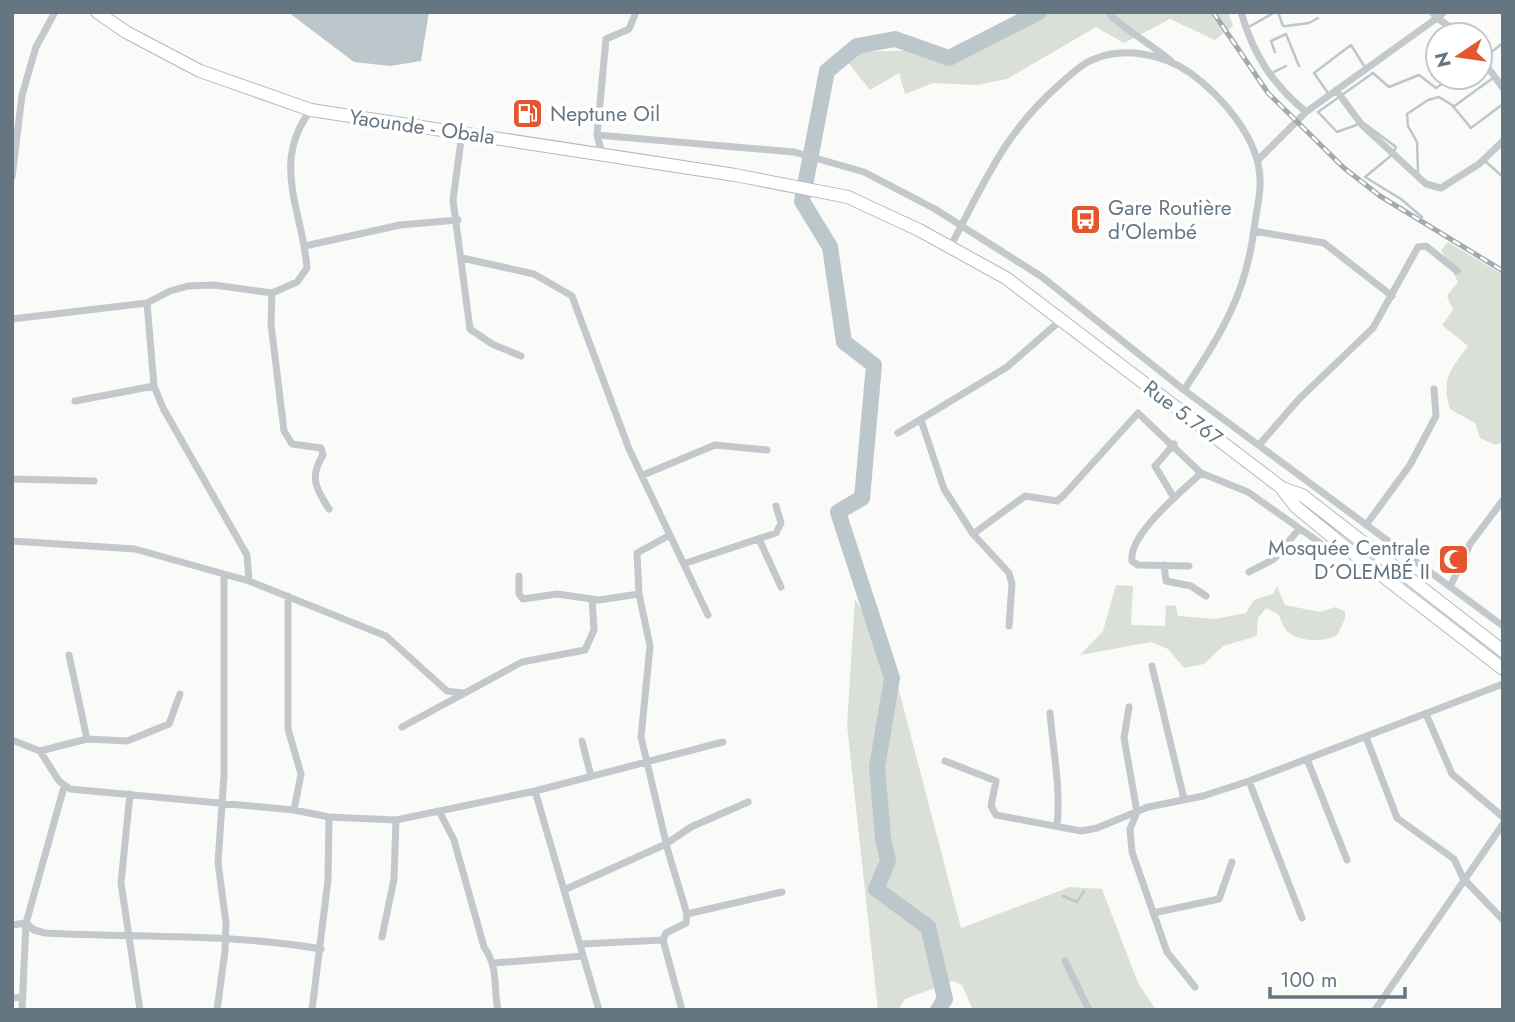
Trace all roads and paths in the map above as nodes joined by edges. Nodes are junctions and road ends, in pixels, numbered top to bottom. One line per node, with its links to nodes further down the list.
1 (55, 12): 11 (street)
2 (97, 12): 12 (highway, Yaounde - Obala)
3 (636, 12): 15 (street)
4 (1109, 12): 8 (street)
5 (1241, 12): 13 (street)
6 (1444, 12): 7 (street)
7 (1435, 15): 9 (street)
8 (1173, 62): 18 (street); 22 (street)
9 (1335, 90): 13 (street); 16 (street)
10 (12, 93): 11 (street)
11 (22, 95): 19 (street)
12 (311, 110): 14 (highway, Yaounde - Obala); 24 (street)
13 (1306, 113): 18 (street)
14 (462, 133): 17 (highway, Yaounde - Obala); 21 (street)
15 (597, 135): 17 (street); 22 (street)
16 (1503, 141)
17 (602, 153): 20 (highway, Yaounde - Obala)
18 (1258, 160): 23 (street)
19 (12, 177)
20 (848, 197): 25 (highway, Rue 5.767)
21 (458, 220): 24 (street); 26 (street)
22 (962, 225): 25 (street); 36 (street)
23 (1254, 231): 29 (street); 36 (street)
24 (305, 246): 28 (street)
25 (950, 247): 32 (highway, Rue 5.767)
26 (462, 258): 33 (street); 44 (street)
27 (1457, 271): 29 (street)
28 (272, 293): 30 (street); 51 (street)
29 (1392, 296): 41 (street)
30 (147, 303): 31 (street); 34 (street)
31 (12, 320)
32 (1061, 320): 38 (street); 47 (highway, Rue 5.767)
33 (521, 356)
34 (154, 386): 37 (street); 65 (street)
35 (1434, 389): 52 (street)
36 (1184, 390): 41 (street)
37 (75, 401)
38 (921, 420): 39 (street); 54 (street)
39 (898, 433)
40 (1174, 444): 43 (street); 48 (street); 54 (street)
41 (1259, 445): 52 (street)
42 (766, 450): 44 (street)
43 (1202, 473): 48 (street); 53 (street)
44 (643, 475): 55 (street)
45 (12, 479): 46 (street)
46 (94, 481)
47 (1282, 488): 58 (highway); 75 (highway, Rue 5.767)
48 (1174, 498): 60 (street)
49 (1503, 500): 67 (street)
50 (776, 506): 56 (street)
51 (329, 509)
52 (1366, 526): 67 (street)
53 (1299, 529): 58 (street); 62 (street)
54 (973, 534): 73 (street)
55 (670, 535): 59 (street); 68 (street)
56 (759, 539): 59 (street); 66 (street)
57 (12, 541): 63 (street)
58 (1340, 543): 75 (highway)
59 (686, 563): 72 (street)
60 (1164, 565): 61 (street); 70 (street)
61 (1189, 566)
62 (1249, 572)
63 (224, 576): 65 (street); 103 (street)
64 (519, 576): 71 (street)
65 (249, 581): 69 (street)
66 (781, 587)
67 (1450, 587): 74 (street)
68 (639, 594): 71 (street); 94 (street)
69 (288, 596): 81 (street); 104 (street)
70 (1206, 596)
71 (592, 599): 81 (street)
72 (708, 615)
73 (1009, 626)
74 (1503, 626): 75 (street)
75 (1485, 646): 76 (highway, Rue 5.767); 79 (highway)
76 (1503, 651)
77 (69, 655): 88 (street)
78 (1152, 666): 101 (street)
79 (1503, 669)
80 (1503, 684): 85 (street)
81 (462, 693): 86 (street)
82 (180, 694): 88 (street)
83 (1129, 706): 105 (street)
84 (1050, 713): 111 (street)
85 (1426, 714): 87 (street); 108 (street)
86 (401, 727)
87 (1366, 737): 93 (street); 115 (street)
88 (87, 739): 92 (street)
89 (12, 740): 92 (street)
90 (582, 741): 96 (street)
91 (723, 742): 94 (street)
92 (40, 751): 98 (street)
93 (1307, 759): 97 (street); 113 (street)
94 (647, 761): 96 (street); 112 (street)
95 (945, 761): 111 (street)
96 (591, 776): 99 (street)
97 (1250, 781): 101 (street); 120 (street)
98 (64, 787): 100 (street); 122 (street)
99 (535, 791): 106 (street); 116 (street)
100 (130, 794): 103 (street); 125 (street)
101 (1184, 799): 105 (street)
102 (748, 802): 112 (street)
103 (221, 806): 104 (street); 124 (street)
104 (294, 810): 107 (street)
105 (1137, 812): 111 (street); 118 (street)
106 (440, 813): 109 (street); 132 (street)
107 (328, 817): 109 (street); 129 (street)
108 (1503, 817)
109 (396, 820): 126 (street)
110 (1503, 824): 115 (street)
111 (1057, 825)
112 (666, 844): 116 (street); 119 (street)
113 (1347, 860)
114 (1232, 862): 118 (street)
115 (1463, 878): 121 (street); 144 (street)
116 (564, 890): 128 (street)
117 (782, 892): 119 (street)
118 (1153, 913): 133 (street)
119 (687, 914): 127 (street)
120 (1301, 918)
121 (1503, 920)
122 (26, 923): 123 (street); 125 (street); 134 (street)
123 (12, 925)
124 (225, 936): 125 (street); 129 (street); 138 (street)
125 (127, 937): 137 (street)
126 (382, 937)
127 (666, 942): 128 (street); 142 (street)
128 (582, 944): 130 (street)
129 (321, 949): 139 (street)
130 (583, 957): 132 (street); 141 (street)
131 (1065, 961): 143 (street)
132 (494, 963): 140 (street)
133 (1195, 987)
134 (23, 997): 135 (street); 136 (street)
135 (12, 998)
136 (22, 1010)
137 (140, 1010)
138 (217, 1010)
139 (312, 1010)
140 (498, 1010)
141 (599, 1010)
142 (682, 1010)
143 (1089, 1010)
144 (1375, 1010)

